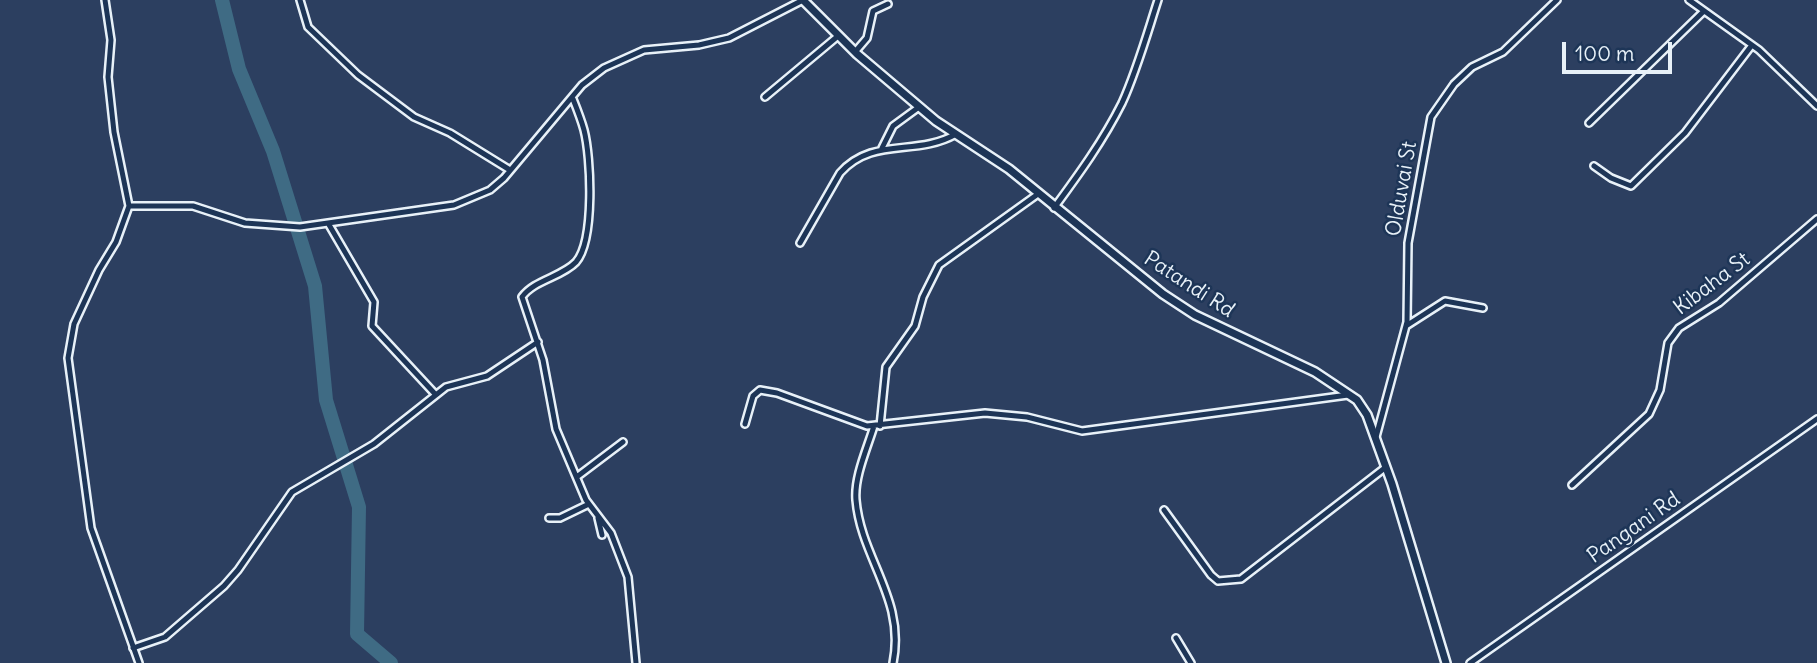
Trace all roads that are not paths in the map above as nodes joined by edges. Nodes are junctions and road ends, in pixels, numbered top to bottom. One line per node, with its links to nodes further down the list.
1 (104, 0): 22 (street)
2 (300, 0): 20 (street)
3 (803, 0): 9 (street, Patandi Rd); 13 (street)
4 (1158, 0): 23 (street)
5 (1557, 0): 28 (street, Olduvai St)
6 (1689, 0): 8 (street)
7 (888, 5): 11 (street)
8 (1704, 10): 10 (street); 16 (street)
9 (838, 36): 11 (street, Patandi Rd); 12 (street)
10 (1752, 46): 14 (street); 19 (street)
11 (855, 52): 15 (street, Patandi Rd)
12 (765, 97)
13 (573, 99): 20 (street); 29 (street)
14 (1817, 106)
15 (919, 107): 17 (street, Patandi Rd); 18 (street)
16 (1589, 123)
17 (956, 134): 18 (street); 21 (street, Patandi Rd)
18 (882, 148): 26 (street)
19 (1594, 166)
20 (510, 170): 25 (street)
21 (1038, 194): 23 (street, Patandi Rd); 34 (street)
22 (129, 206): 25 (street); 46 (street)
23 (1054, 208): 30 (street, Patandi Rd)
24 (1817, 219): 39 (street, Kibaha St)
25 (328, 223): 31 (street)
26 (800, 243)
27 (1483, 308): 28 (street)
28 (1406, 326): 35 (street, Olduvai St)
29 (538, 342): 31 (street); 38 (street)
30 (1351, 394): 34 (street); 35 (street, Patandi Rd)
31 (436, 395): 46 (street)
32 (1817, 419): 52 (street, Pangani Rd)
33 (745, 424): 34 (street)
34 (877, 426): 49 (street)
35 (1376, 436): 37 (street, Patandi Rd)
36 (623, 442): 38 (street)
37 (1386, 467): 41 (street); 51 (street, Patandi Rd)
38 (578, 476): 40 (street)
39 (1572, 485)
40 (589, 504): 42 (street); 43 (street)
41 (1164, 510)
42 (549, 518)
43 (598, 518): 44 (street); 48 (street)
44 (602, 535)
45 (1177, 638): 50 (street)
46 (133, 648): 47 (street)
47 (139, 663)
48 (636, 663)
49 (893, 663)
50 (1191, 663)
51 (1446, 663)
52 (1470, 663)

